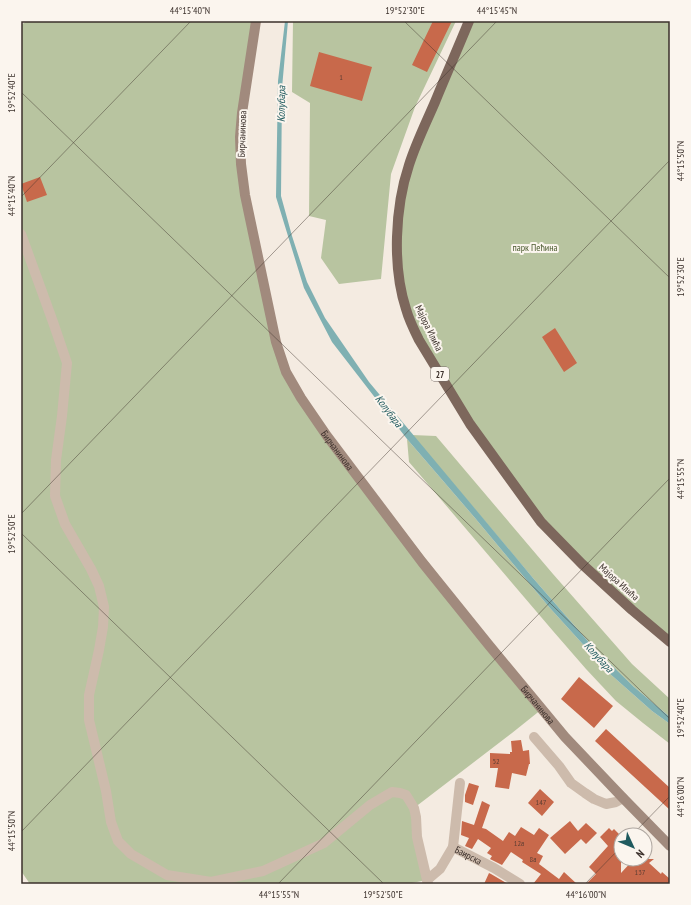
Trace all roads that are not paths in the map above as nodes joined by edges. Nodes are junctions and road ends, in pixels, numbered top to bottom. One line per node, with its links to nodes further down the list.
1 (256, 21): 7 (main road, Бирчанинова)
2 (469, 21): 4 (main road, Мајора Илића / 27)
3 (21, 234): 10 (street)
4 (670, 642)
5 (534, 737): 7 (street)
6 (460, 783): 9 (street)
7 (622, 798): 8 (main road, Бирчанинова)
8 (670, 846)
9 (453, 847): 11 (street, Баирска); 12 (street, Баирска)
10 (168, 879): 11 (street)
11 (427, 882)
12 (520, 884)

